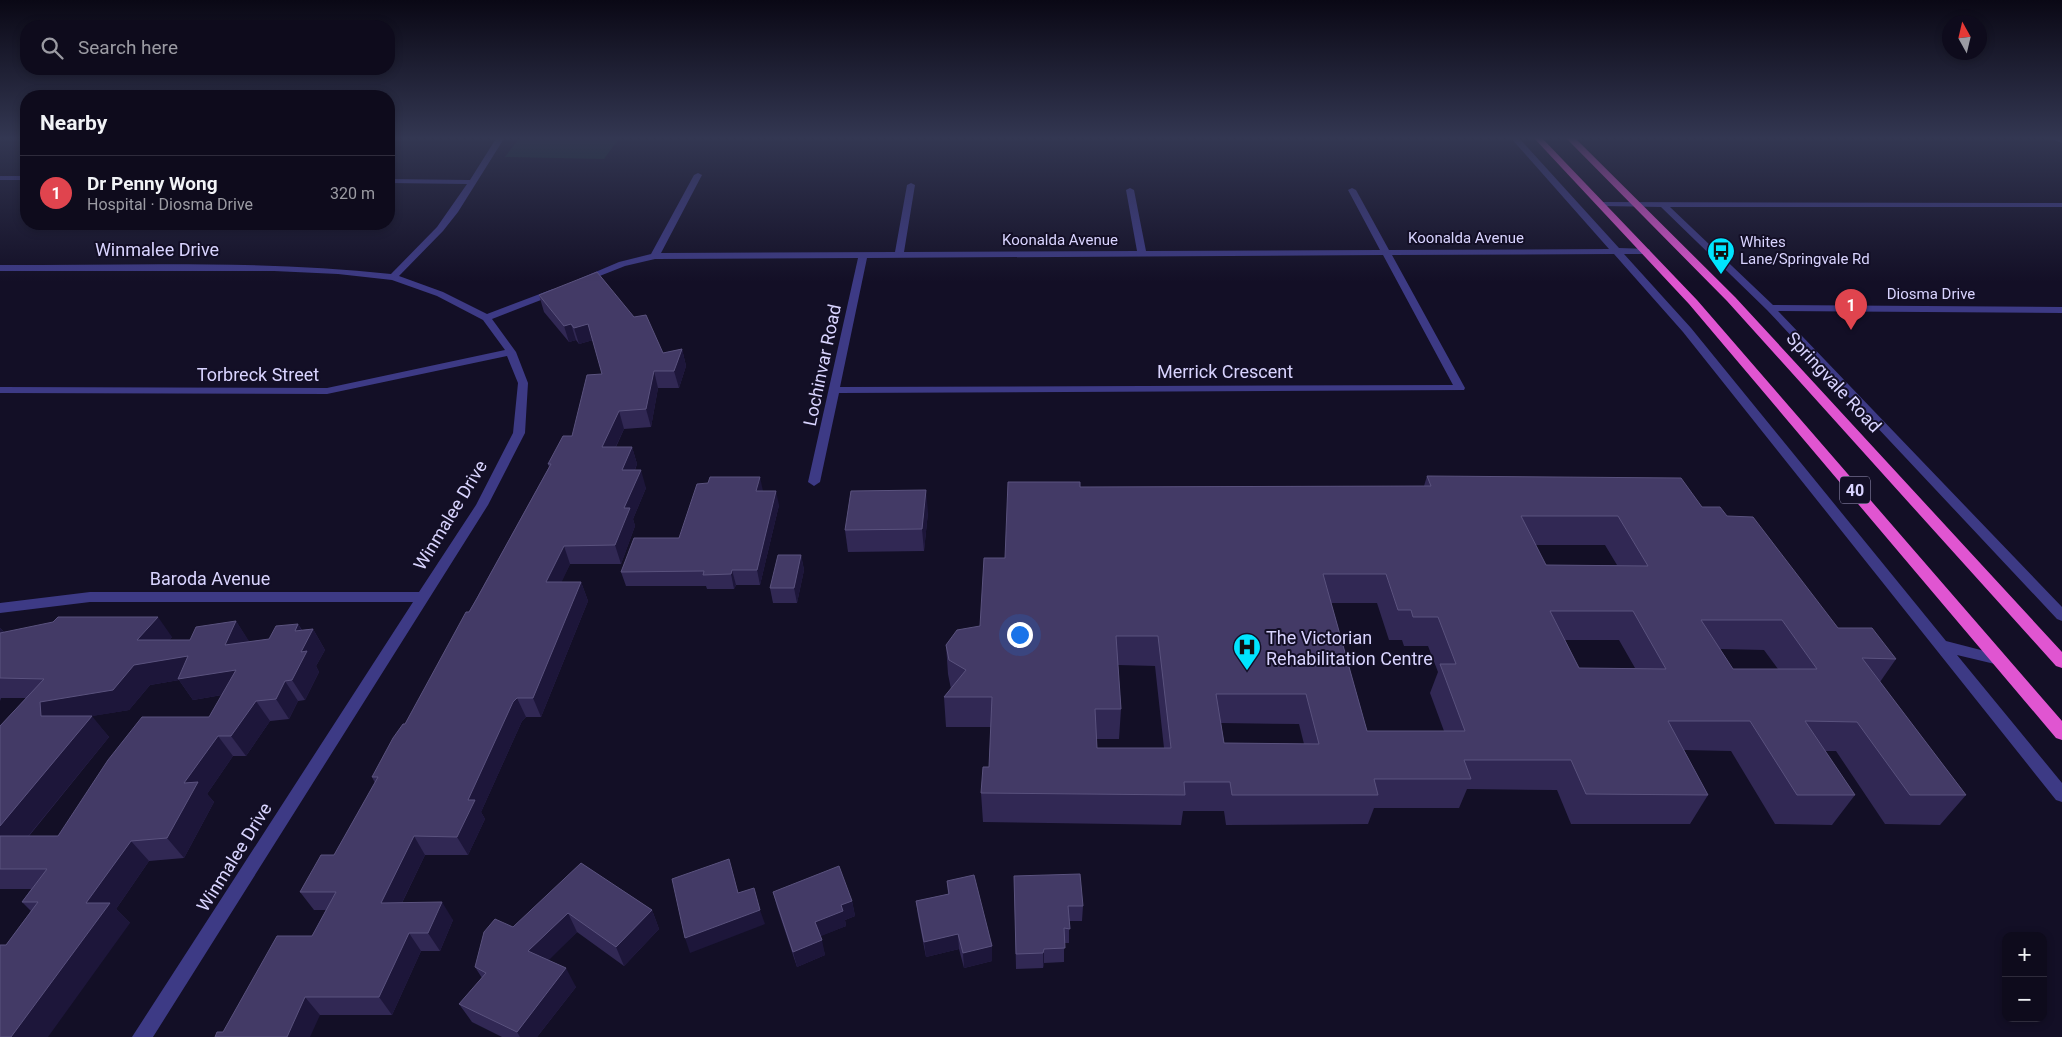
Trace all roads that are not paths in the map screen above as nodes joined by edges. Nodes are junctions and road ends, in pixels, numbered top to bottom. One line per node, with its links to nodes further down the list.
1 (469, 185): 21 (street)
2 (692, 185): 19 (street)
3 (911, 185): 18 (street)
4 (1557, 185): 14 (street)
5 (1583, 185): 9 (highway, 40)
6 (1617, 185): 10 (highway, Springvale Road / 40)
7 (1130, 190): 16 (street)
8 (1352, 190): 13 (street)
9 (1601, 204): 10 (street); 15 (highway, 40)
10 (1636, 204): 11 (street); 34 (highway, Springvale Road / 40)
11 (1663, 204): 12 (street); 22 (street, Springvale Road)
12 (2062, 205)
13 (1388, 252): 14 (street, Koonalda Avenue); 16 (street, Koonalda Avenue); 27 (street, Merrick Crescent)
14 (1616, 252): 15 (street, Koonalda Avenue); 32 (street)
15 (1646, 252): 33 (highway, 40)
16 (1142, 253): 18 (street, Koonalda Avenue)
17 (864, 255): 18 (street, Koonalda Avenue); 19 (street, Koonalda Avenue); 27 (street, Lochinvar Road)
18 (899, 255)
19 (655, 256): 24 (street, Koonalda Avenue)
20 (0, 268): 21 (street, Winmalee Drive)
21 (393, 277): 24 (street, Winmalee Drive)
22 (1770, 308): 23 (street, Diosma Drive); 31 (street, Springvale Road)
23 (2062, 310)
24 (486, 318): 25 (street, Winmalee Drive)
25 (511, 352): 26 (street, Torbreck Street); 29 (street, Winmalee Drive)
26 (0, 390)
27 (836, 390): 28 (street, Lochinvar Road)
28 (814, 482)
29 (421, 597): 30 (street, Baroda Avenue); 38 (street, Winmalee Drive)
30 (0, 608)
31 (2062, 616)
32 (1940, 644): 33 (street); 37 (street)
33 (1999, 660): 35 (highway, 40)
34 (2062, 662)
35 (2055, 718): 36 (highway, 40)
36 (2062, 733)
37 (2062, 795)
38 (142, 1037)

